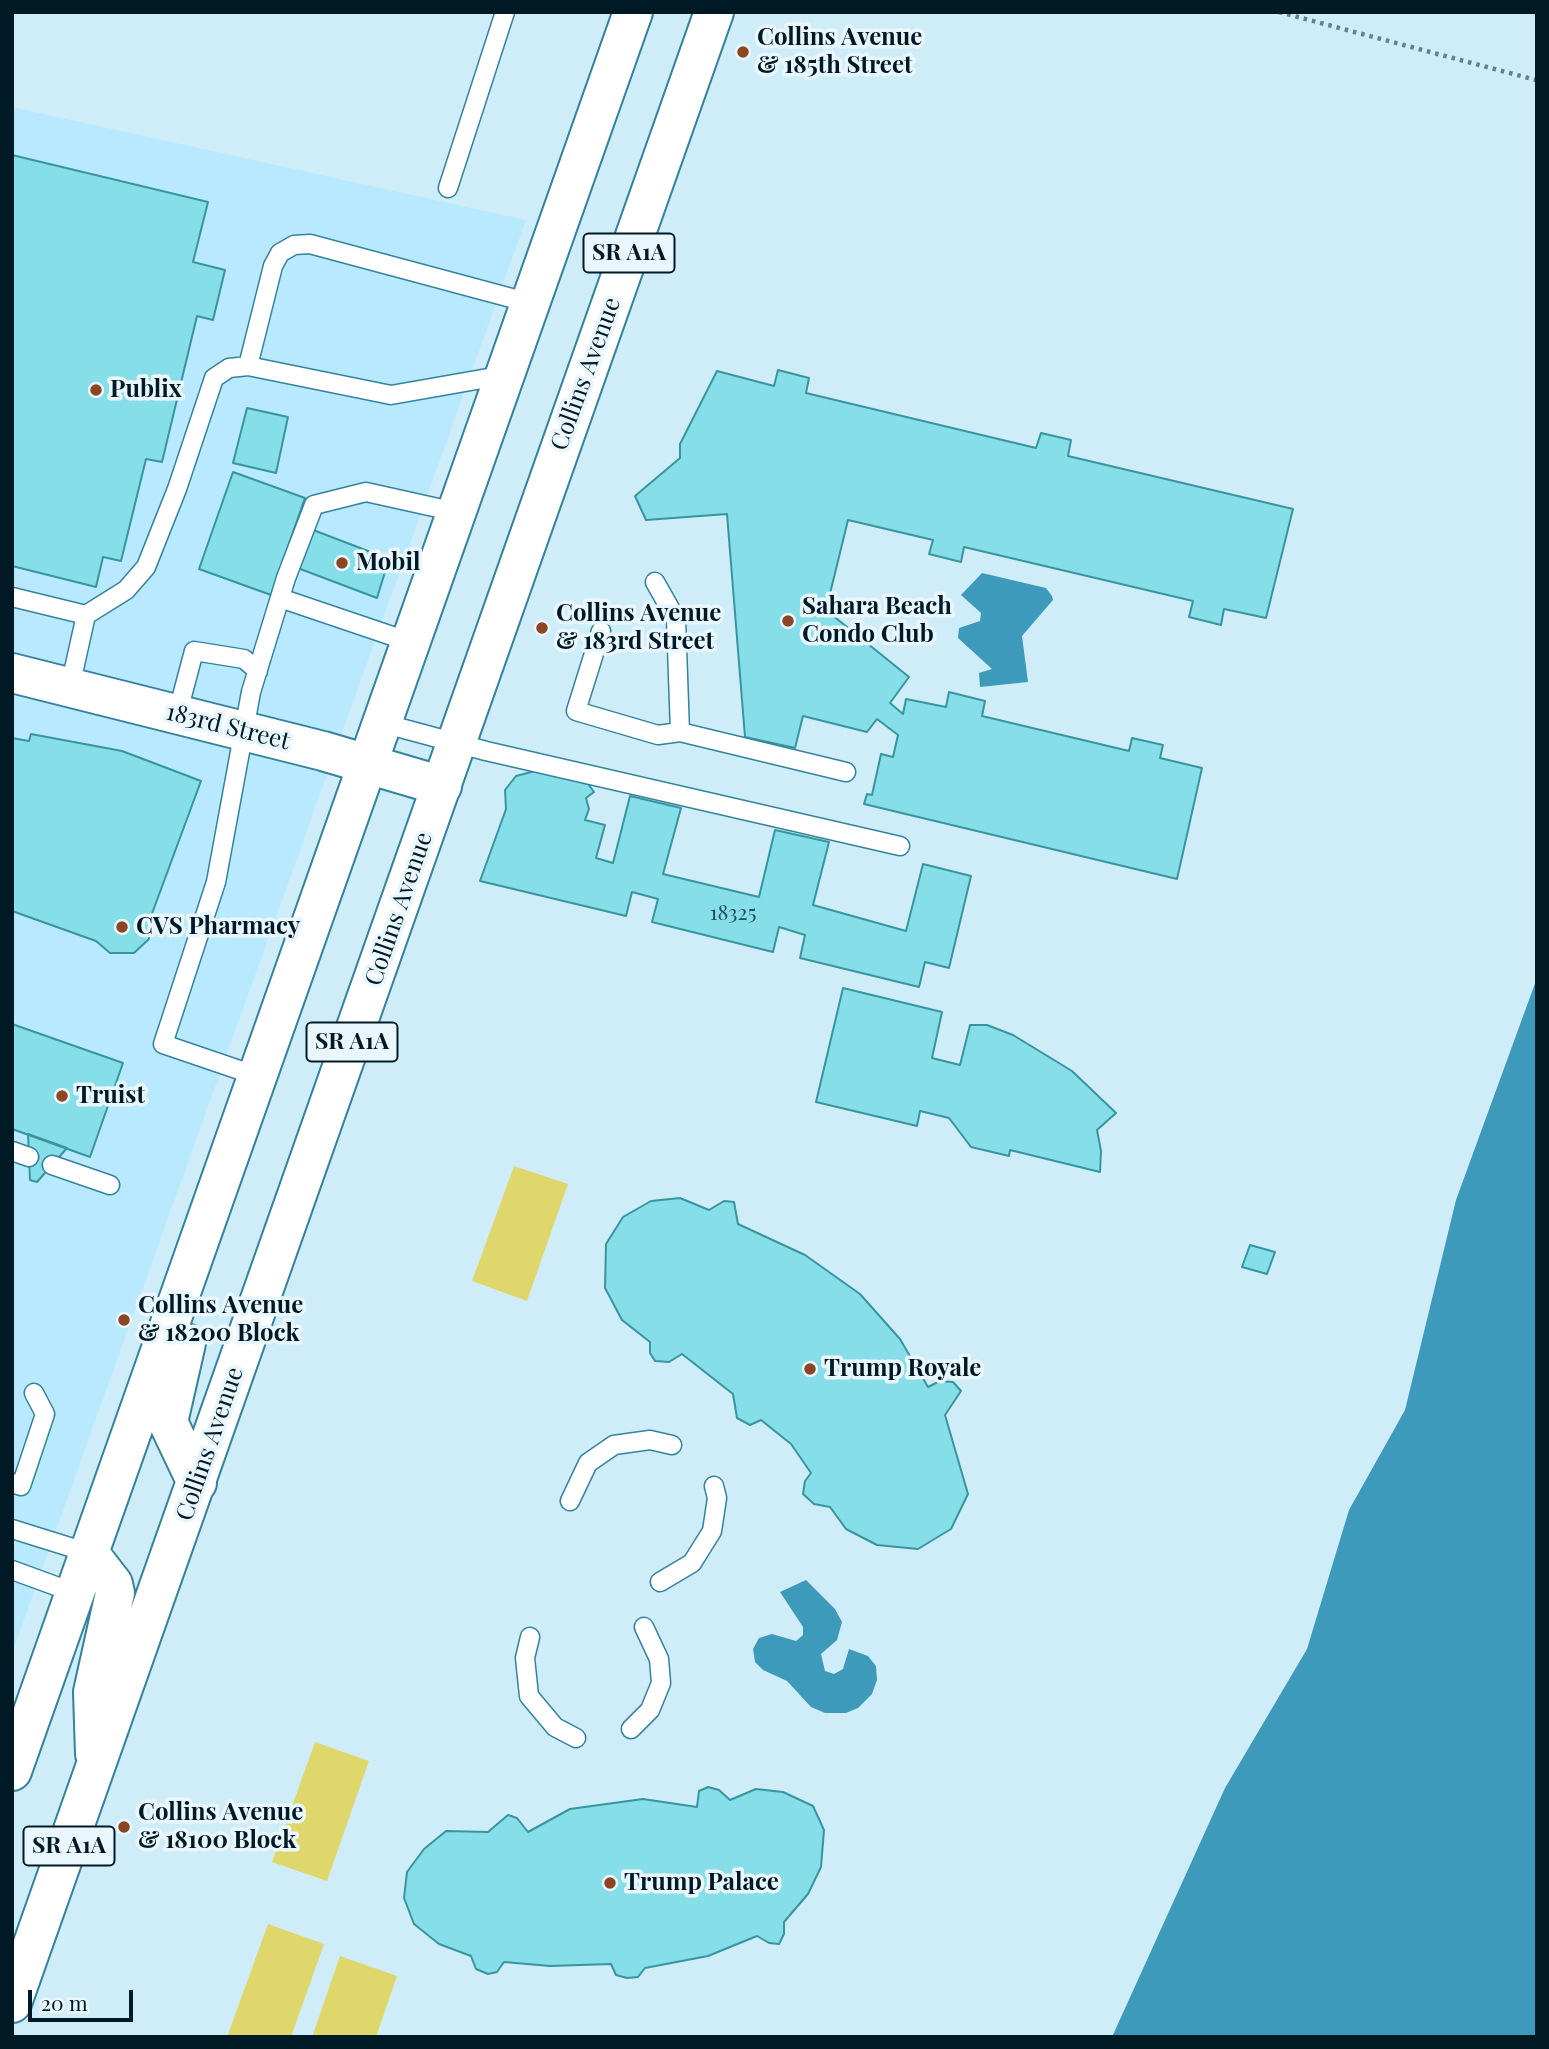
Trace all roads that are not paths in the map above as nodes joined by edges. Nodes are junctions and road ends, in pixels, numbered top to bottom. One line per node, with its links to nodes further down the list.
1 (505, 12): 4 (lane)
2 (633, 12): 5 (main road, SR A1A)
3 (714, 12): 22 (main road, Collins Avenue / SR A1A)
4 (448, 188)
5 (530, 303): 6 (lane); 7 (main road, SR A1A)
6 (248, 366): 7 (lane); 12 (lane)
7 (505, 375): 8 (main road, SR A1A)
8 (456, 512): 11 (lane); 14 (main road, SR A1A)
9 (655, 582): 21 (lane)
10 (12, 597): 12 (lane)
11 (280, 598): 14 (lane); 15 (lane)
12 (86, 615): 17 (lane)
13 (601, 631): 21 (lane)
14 (410, 642): 19 (main road, SR A1A)
15 (258, 671): 18 (lane); 20 (lane)
16 (12, 673): 17 (main road, 183rd Street)
17 (70, 687): 18 (main road, 183rd Street)
18 (177, 715): 20 (main road, 183rd Street)
19 (382, 723): 22 (lane); 23 (main road, SR A1A)
20 (244, 731): 23 (main road, 183rd Street); 27 (lane)
21 (680, 732): 24 (lane)
22 (457, 743): 25 (main road, Collins Avenue / SR A1A); 26 (lane)
23 (368, 765): 25 (main road, 183rd Street); 27 (main road, SR A1A)
24 (846, 772)
25 (442, 786): 34 (main road, Collins Avenue / SR A1A)
26 (900, 846)
27 (257, 1076): 30 (main road, SR A1A)
28 (52, 1164): 29 (lane)
29 (110, 1185)
30 (194, 1258): 34 (main road); 38 (main road, SR A1A)
31 (34, 1393): 33 (lane)
32 (672, 1445): 36 (lane)
33 (12, 1482)
34 (197, 1483): 46 (main road, Collins Avenue / SR A1A)
35 (714, 1486): 40 (lane)
36 (570, 1501)
37 (12, 1529): 38 (lane)
38 (89, 1553): 41 (main road, SR A1A); 46 (main road)
39 (12, 1570): 41 (lane)
40 (660, 1582)
41 (75, 1593): 47 (main road, SR A1A)
42 (645, 1627): 44 (lane)
43 (530, 1637): 45 (lane)
44 (631, 1729)
45 (576, 1738)
46 (97, 1770): 48 (main road, Collins Avenue / SR A1A)
47 (12, 1771)
48 (12, 2003)

